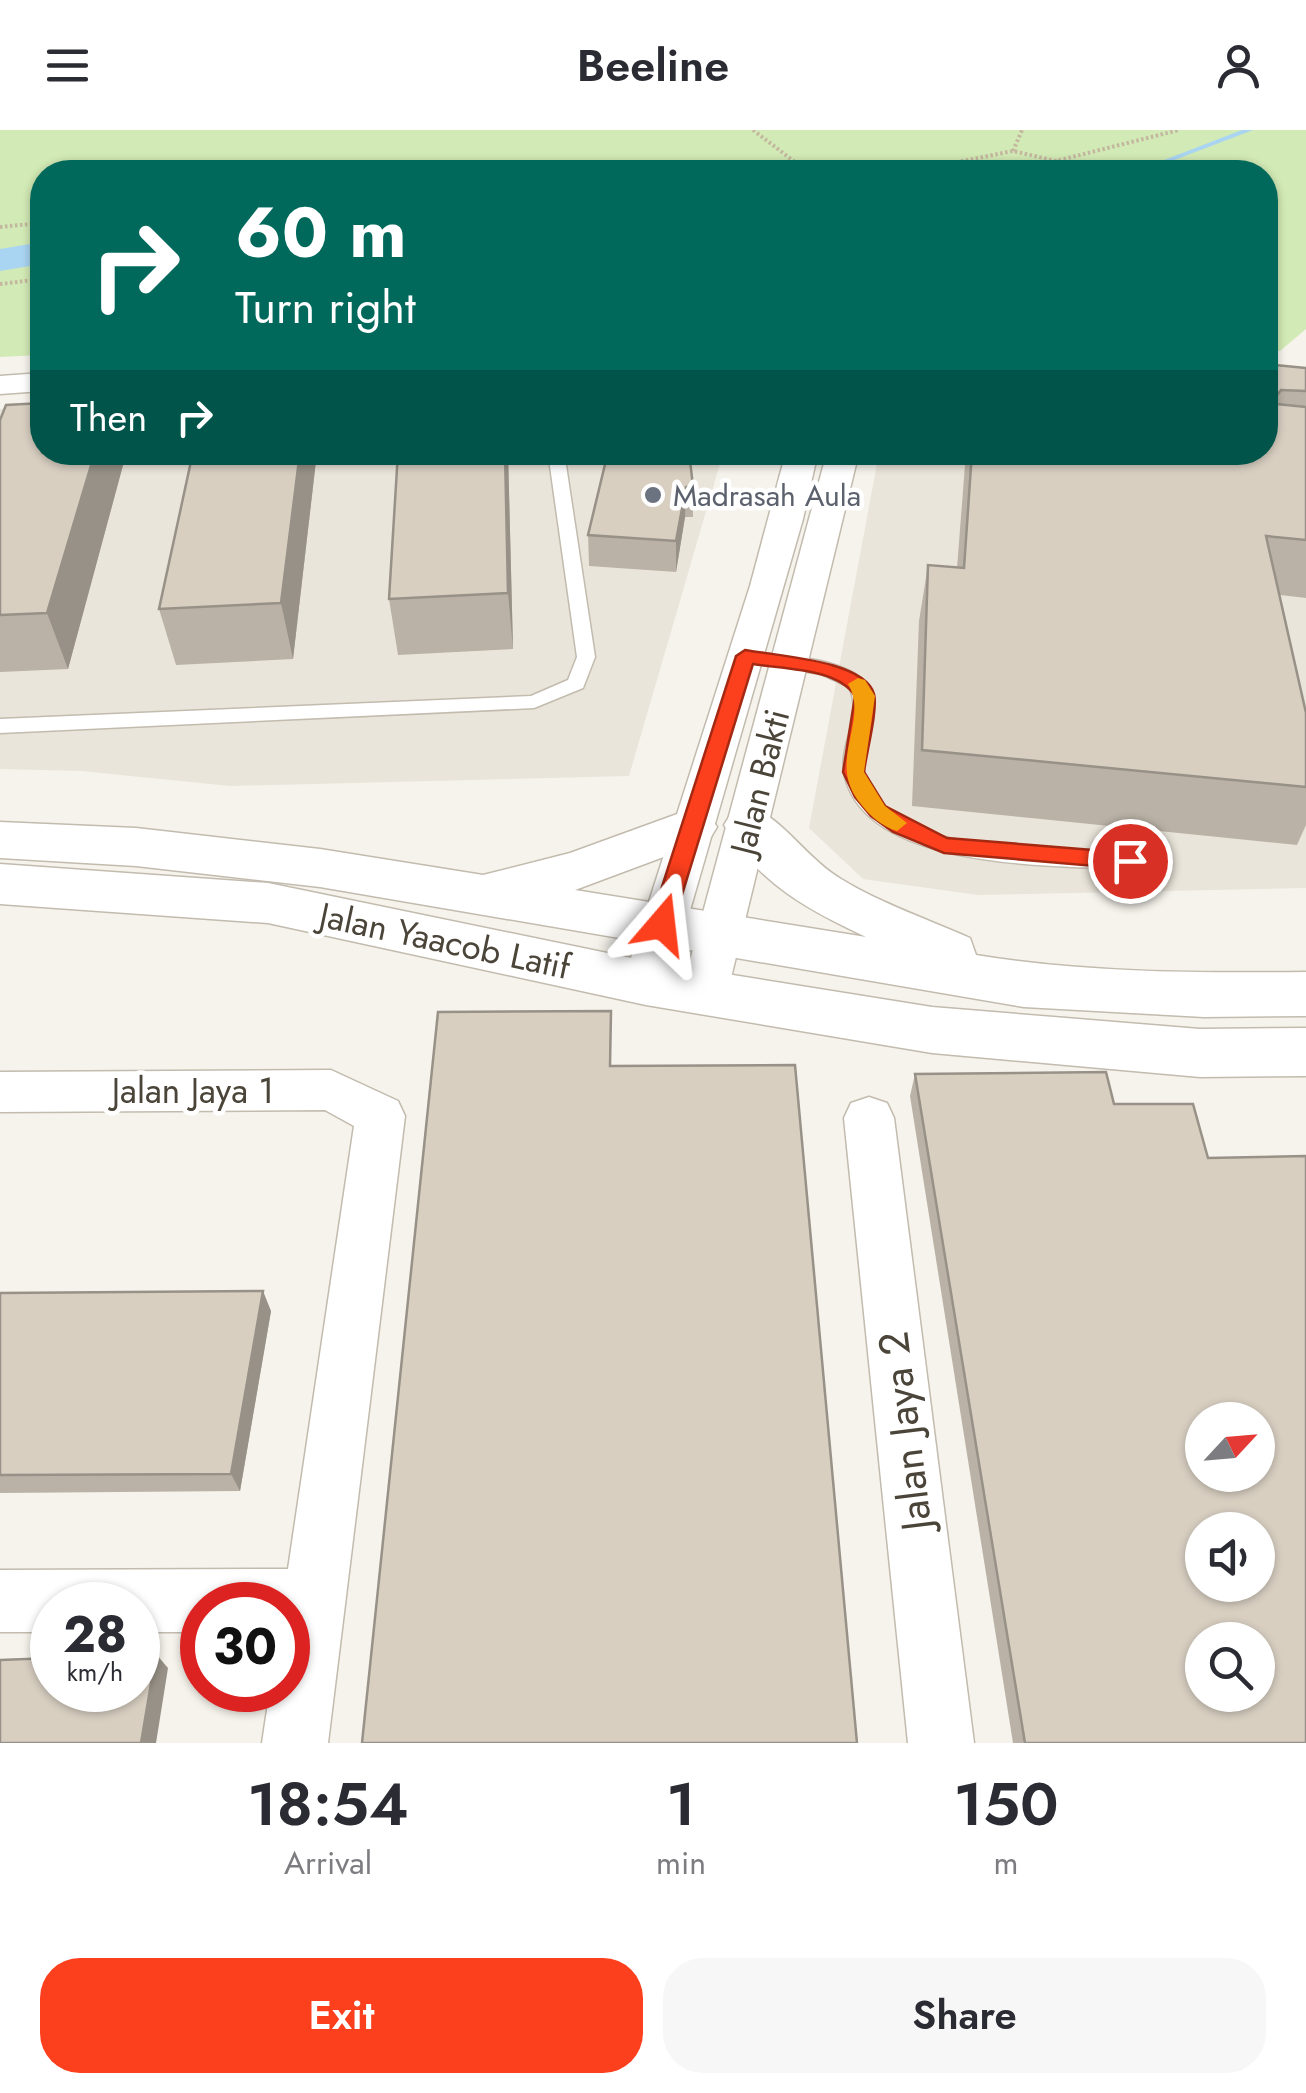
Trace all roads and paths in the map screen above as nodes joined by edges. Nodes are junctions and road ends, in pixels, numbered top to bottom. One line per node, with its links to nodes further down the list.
1 (754, 130): 5 (path)
2 (1022, 130): 4 (path)
3 (1180, 130): 8 (path)
4 (1013, 151): 6 (path); 7 (path)
5 (793, 160)
6 (968, 160)
7 (1052, 160)
8 (1060, 160)
9 (30, 224): 10 (path)
10 (0, 227)
11 (30, 280): 12 (path)
12 (0, 284)
13 (558, 465): 18 (lane)
14 (799, 465): 16 (street, Jalan Bakti)
15 (840, 465): 17 (street, Jalan Bakti)
16 (745, 656): 17 (lane); 20 (street, Jalan Bakti)
17 (790, 664): 19 (street, Jalan Bakti); 22 (lane)
18 (0, 726)
19 (750, 824): 26 (street, Jalan Bakti); 28 (street)
20 (690, 827): 24 (street); 25 (street, Jalan Bakti)
21 (0, 840): 24 (street, Jalan Yaacob Latif)
22 (1130, 861)
23 (0, 884): 27 (street, Jalan Yaacob Latif)
24 (480, 892): 25 (street, Jalan Yaacob Latif)
25 (662, 924): 26 (street, Jalan Yaacob Latif); 27 (street, Jalan Bakti)
26 (722, 935): 28 (street, Jalan Yaacob Latif); 29 (street, Jalan Bakti)
27 (646, 984): 29 (street, Jalan Yaacob Latif)
28 (1024, 984): 30 (street, Jalan Yaacob Latif)
29 (704, 994): 31 (street, Jalan Yaacob Latif)
30 (1306, 994)
31 (1306, 1052)
32 (0, 1092): 34 (street, Jalan Jaya 1)
33 (869, 1118): 37 (street, Jalan Jaya 2)
34 (313, 1600): 35 (street); 36 (street)
35 (0, 1601)
36 (294, 1743)
37 (941, 1743)

